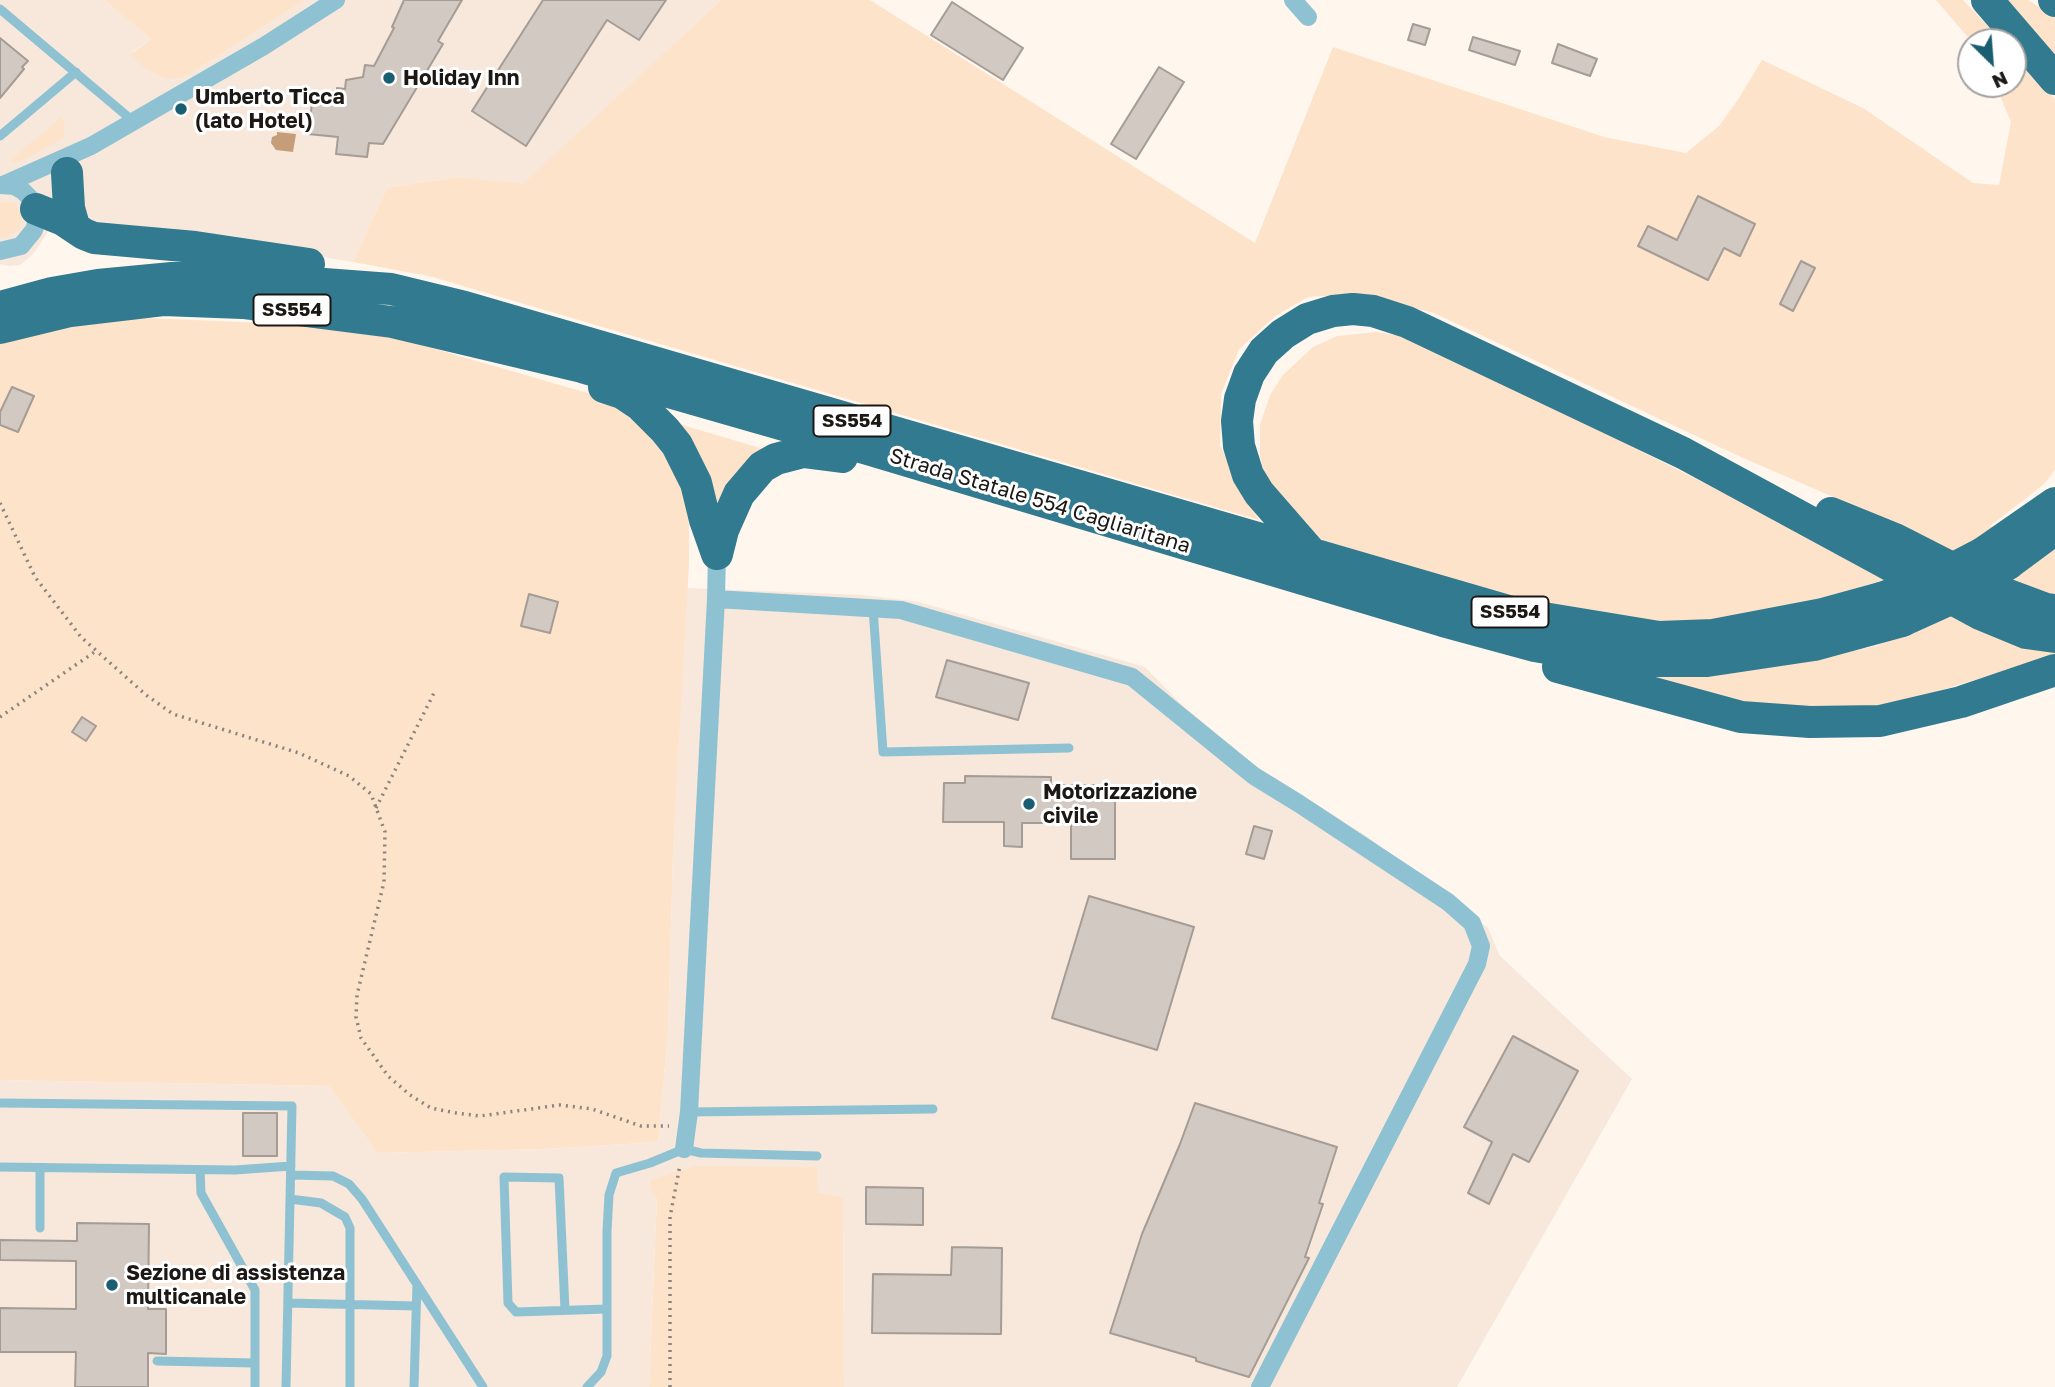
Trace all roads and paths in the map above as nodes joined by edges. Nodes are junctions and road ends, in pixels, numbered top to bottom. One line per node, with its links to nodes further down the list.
1 (336, 0): 8 (street)
2 (1293, 0): 5 (street)
3 (1987, 0): 7 (highway)
4 (0, 9): 6 (lane)
5 (1308, 17)
6 (76, 72): 8 (lane); 9 (lane)
7 (2055, 79)
8 (133, 121): 10 (street)
9 (0, 136)
10 (91, 146): 11 (street); 12 (street)
11 (67, 173): 13 (street); 14 (highway)
12 (2, 185): 13 (street)
13 (36, 209): 14 (highway); 15 (street)
14 (74, 226): 16 (highway)
15 (0, 251)
16 (391, 289): 17 (highway, Strada Statale 554 Cagliaritana / SS554); 25 (highway, Strada Statale 554 Cagliaritana / SS554)
17 (0, 307)
18 (0, 328): 19 (highway, Strada Statale 554 Cagliaritana / SS554)
19 (582, 367): 20 (highway, Strada Statale 554 Cagliaritana / SS554); 24 (highway)
20 (868, 449): 24 (highway); 30 (highway, Strada Statale 554 Cagliaritana / SS554)
21 (1684, 453): 25 (highway); 29 (highway); 31 (highway)
22 (0, 503): 32 (path)
23 (2053, 510): 28 (highway, Strada Statale 554 Cagliaritana / SS554, bridge)
24 (717, 554): 26 (street)
25 (1313, 555): 28 (highway, Strada Statale 554 Cagliaritana / SS554)
26 (716, 598): 27 (street); 40 (street)
27 (873, 608): 36 (lane); 64 (street)
28 (1891, 610): 30 (highway, Strada Statale 554 Cagliaritana / SS554)
29 (2055, 610)
30 (1443, 621): 33 (highway)
31 (2055, 637)
32 (96, 651): 35 (path); 37 (path)
33 (2055, 670)
34 (435, 693): 37 (path)
35 (0, 717)
36 (1069, 748)
37 (376, 808): 40 (path)
38 (0, 1103): 46 (lane)
39 (933, 1109): 40 (lane)
40 (688, 1119): 41 (street)
41 (684, 1149): 42 (lane); 53 (lane); 63 (path)
42 (817, 1156)
43 (0, 1167): 44 (lane)
44 (40, 1168): 45 (lane); 48 (lane)
45 (200, 1170): 46 (lane); 56 (lane)
46 (291, 1170): 47 (lane); 49 (lane)
47 (290, 1199): 50 (lane); 51 (lane)
48 (40, 1228)
49 (417, 1284): 52 (lane); 61 (lane)
50 (288, 1303): 51 (lane); 58 (lane)
51 (350, 1305): 52 (lane); 59 (lane)
52 (416, 1306): 60 (lane)
53 (607, 1309): 54 (lane); 62 (lane)
54 (565, 1310): 54 (lane)
55 (157, 1361): 56 (lane)
56 (255, 1363): 57 (lane)
57 (255, 1387)
58 (286, 1387)
59 (350, 1387)
60 (414, 1387)
61 (483, 1387)
62 (587, 1387)
63 (670, 1387)
64 (1260, 1387)

